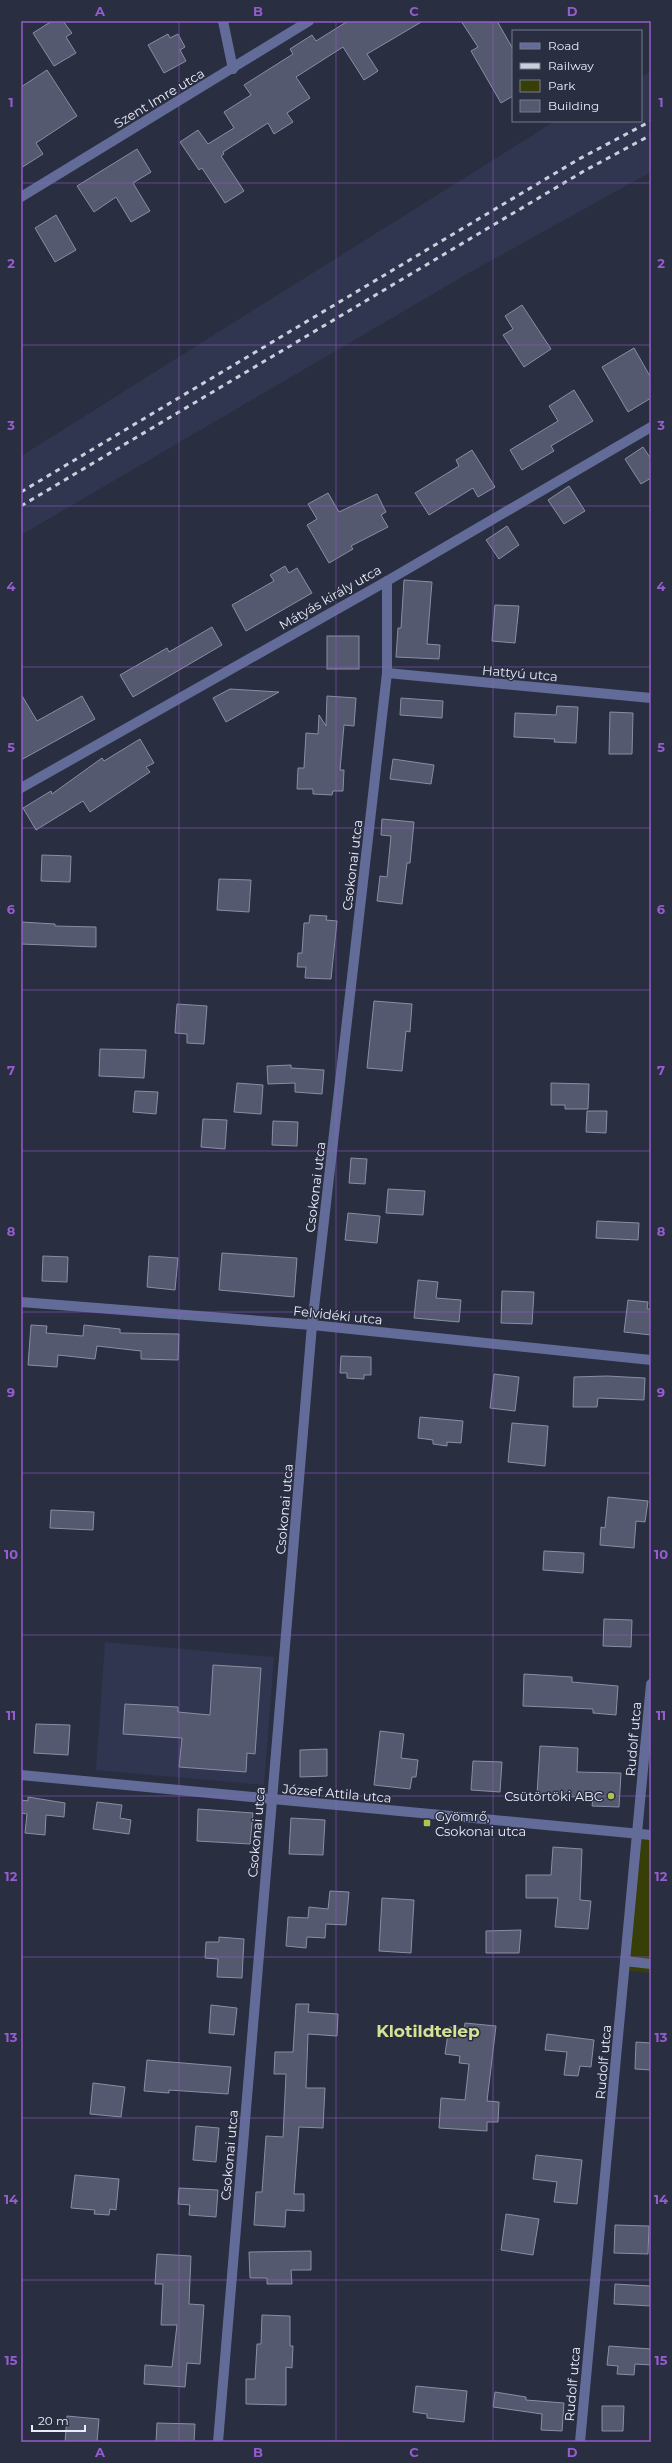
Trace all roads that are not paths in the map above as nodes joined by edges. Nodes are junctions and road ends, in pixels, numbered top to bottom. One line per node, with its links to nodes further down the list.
1 (223, 21): 3 (street)
2 (309, 21): 3 (street, Szent Imre utca)
3 (233, 69): 4 (street, Szent Imre utca)
4 (21, 197)
5 (651, 427): 6 (street, Mátyás király utca)
6 (387, 581): 7 (street, Csokonai utca); 9 (street, Mátyás király utca)
7 (387, 673): 8 (street, Hattyú utca); 11 (street, Csokonai utca)
8 (651, 698)
9 (21, 788)
10 (21, 1302): 11 (street, Felvidéki utca)
11 (312, 1325): 12 (street, Felvidéki utca); 15 (street, Csokonai utca)
12 (651, 1360)
13 (651, 1684): 16 (street, Rudolf utca)
14 (21, 1775): 15 (street, József Attila utca)
15 (272, 1800): 16 (street, József Attila utca); 20 (street, Csokonai utca)
16 (637, 1833): 17 (street, József Attila utca); 18 (street, Rudolf utca)
17 (651, 1835)
18 (625, 1961): 19 (street); 21 (street, Rudolf utca)
19 (651, 1964)
20 (218, 2442)
21 (580, 2442)

